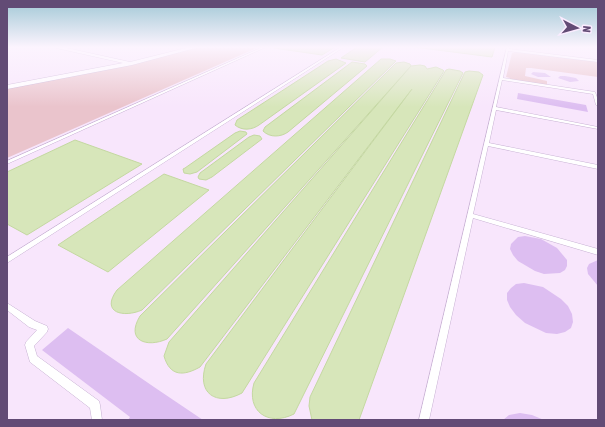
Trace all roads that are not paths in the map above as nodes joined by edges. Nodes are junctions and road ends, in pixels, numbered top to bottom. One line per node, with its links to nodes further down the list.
1 (112, 67): 6 (street)
2 (221, 67): 11 (lane)
3 (312, 67): 15 (lane)
4 (504, 67): 5 (lane)
5 (501, 79): 7 (lane); 8 (lane)
6 (7, 87)
7 (598, 105)
8 (494, 108): 9 (lane); 10 (lane)
9 (598, 128)
10 (486, 144): 12 (lane); 13 (lane)
11 (7, 163)
12 (598, 168)
13 (470, 215): 14 (lane); 18 (lane)
14 (598, 252)
15 (7, 260)
16 (7, 306): 17 (lane)
17 (97, 420)
18 (424, 420)

